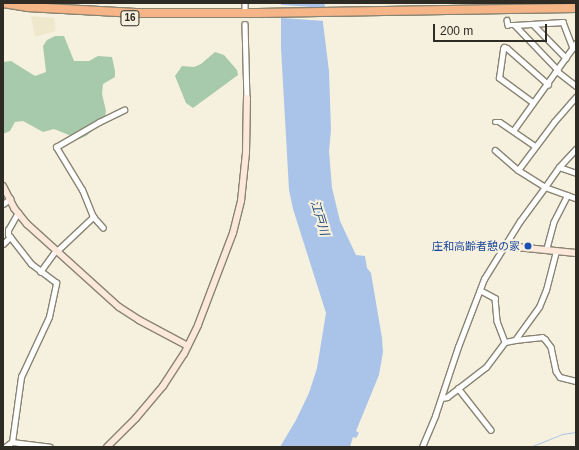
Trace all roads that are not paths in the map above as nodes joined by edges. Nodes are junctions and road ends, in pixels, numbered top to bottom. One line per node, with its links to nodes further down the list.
1 (3, 3): 6 (highway, 16)
2 (3, 8): 6 (highway, 16)
3 (576, 8): 4 (highway, 16)
4 (483, 12): 5 (highway, 16); 6 (highway, 16)
5 (576, 13)
6 (258, 16)
7 (506, 20): 9 (street)
8 (245, 24): 18 (street)
9 (515, 25): 10 (street); 14 (street)
10 (534, 25): 12 (street); 13 (street)
11 (576, 43): 12 (street)
12 (573, 48): 13 (street)
13 (566, 58): 14 (street)
14 (557, 70): 15 (street); 16 (street)
15 (548, 84): 19 (street); 19 (street)
16 (575, 84)
17 (576, 97): 23 (street)
18 (247, 98): 50 (street)
19 (533, 103): 22 (street)
20 (124, 110): 36 (street)
21 (495, 122): 22 (street)
22 (512, 131): 23 (street)
23 (535, 146): 27 (street)
24 (576, 149): 26 (street)
25 (494, 150): 27 (street)
26 (559, 167): 28 (street); 30 (street)
27 (518, 170): 30 (street)
28 (576, 173)
29 (3, 186): 33 (street)
30 (545, 187): 31 (street); 41 (street)
31 (567, 195): 32 (street); 42 (street)
32 (576, 198)
33 (10, 199): 34 (street); 35 (street)
34 (3, 204)
35 (18, 213): 38 (street); 43 (street)
36 (93, 217): 37 (street); 43 (street)
37 (103, 228)
38 (10, 237): 40 (street); 46 (street)
39 (477, 243): 41 (street)
40 (3, 244)
41 (506, 246): 42 (street); 47 (street)
42 (546, 250): 44 (street)
43 (56, 251): 46 (street); 50 (street)
44 (556, 251): 45 (street); 48 (street)
45 (576, 252)
46 (40, 272): 55 (street)
47 (480, 290): 49 (street); 53 (street)
48 (515, 340): 49 (street); 51 (street)
49 (505, 342): 52 (street)
50 (188, 346): 58 (street)
51 (576, 381)
52 (458, 388): 53 (street); 54 (street)
53 (442, 398): 59 (street)
54 (491, 430)
55 (12, 442): 56 (street); 57 (street)
56 (4, 447)
57 (50, 447)
58 (108, 447)
59 (422, 447)

